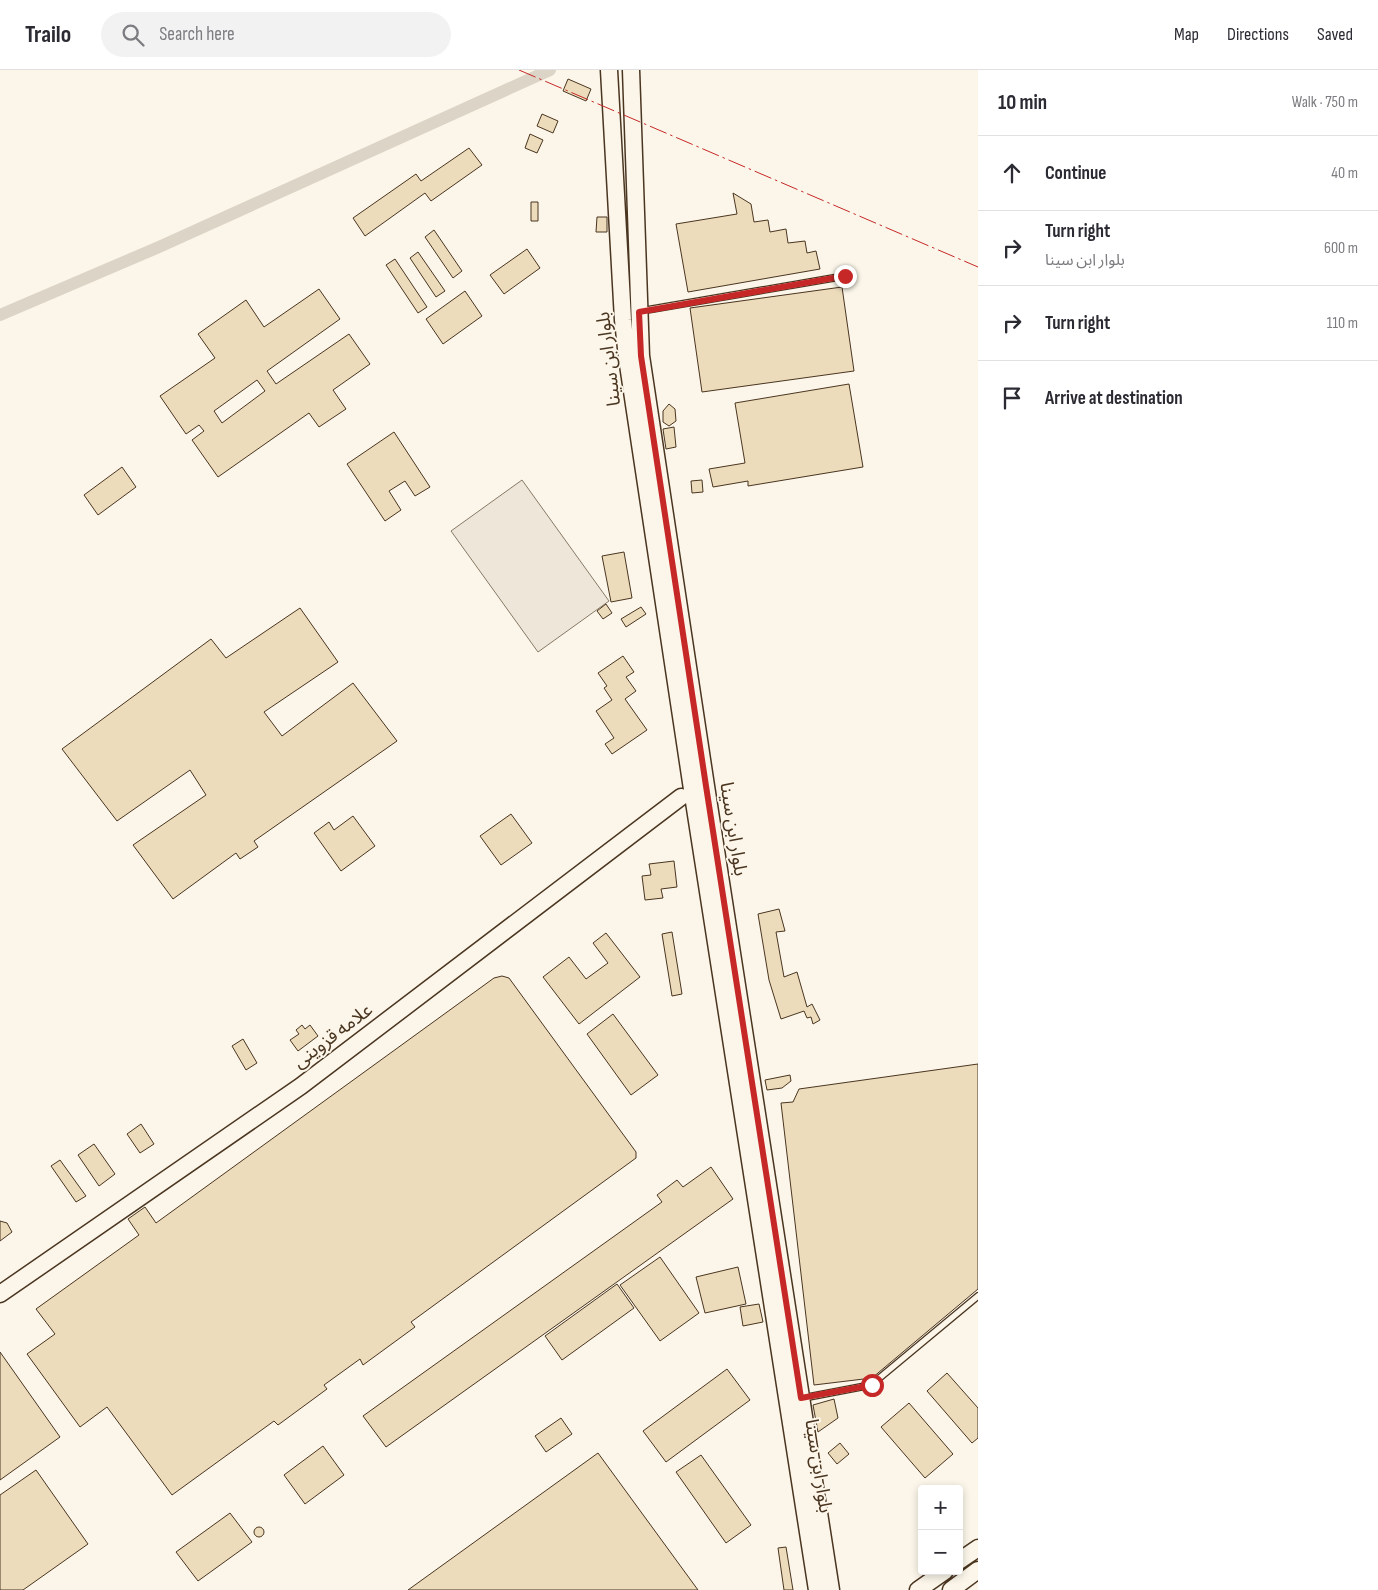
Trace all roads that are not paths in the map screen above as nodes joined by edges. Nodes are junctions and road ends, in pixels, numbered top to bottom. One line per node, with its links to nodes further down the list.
1 (609, 70): 13 (street, بلوار ابن سینا)
2 (631, 70): 4 (street, بلوار ابن سینا)
3 (845, 276): 4 (lane)
4 (639, 312): 8 (street, بلوار ابن سینا)
5 (682, 797): 6 (street, علامه قزوینی)
6 (0, 1294)
7 (978, 1296): 8 (lane)
8 (801, 1398): 14 (street, بلوار ابن سینا)
9 (978, 1548): 10 (street)
10 (963, 1558)
11 (978, 1570): 16 (street)
12 (939, 1575): 15 (street)
13 (816, 1590)
14 (831, 1590)
15 (918, 1590)
16 (950, 1590)

